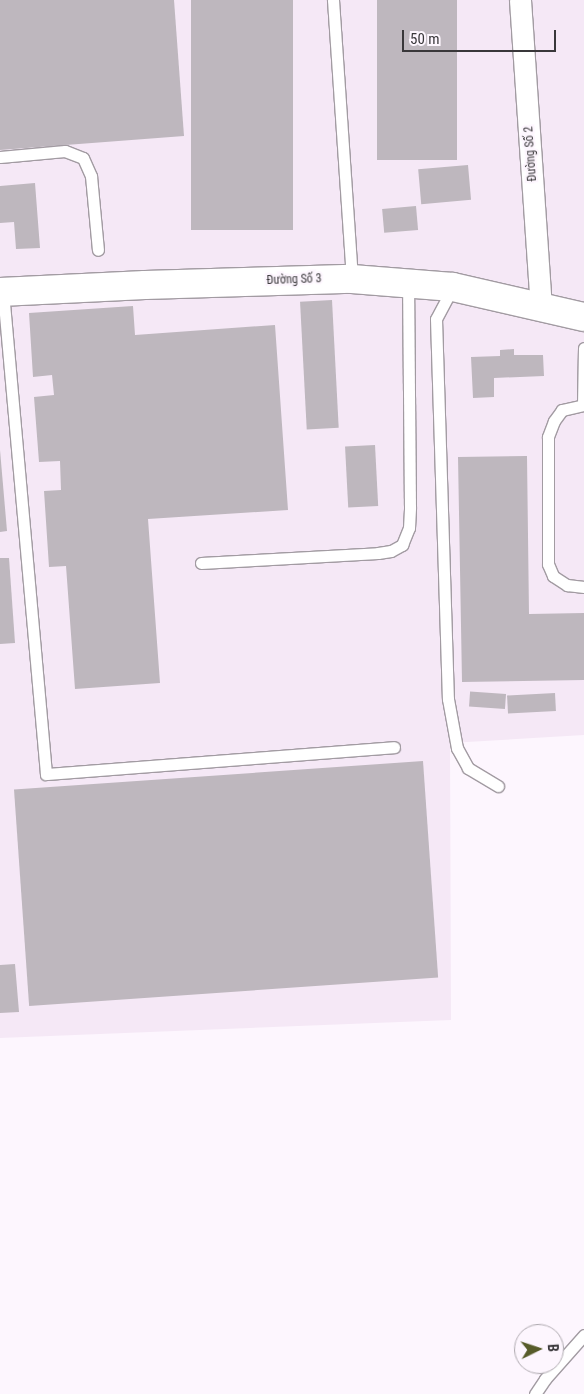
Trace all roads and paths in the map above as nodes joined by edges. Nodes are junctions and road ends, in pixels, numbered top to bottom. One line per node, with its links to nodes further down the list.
1 (333, 0): 5 (lane)
2 (520, 0): 9 (street, Đường Số 2)
3 (0, 156): 4 (lane)
4 (98, 250)
5 (352, 279): 6 (street, Đường Số 3); 8 (street, Đường Số 3)
6 (408, 284): 7 (street, Đường Số 3); 13 (lane)
7 (453, 287): 9 (street, Đường Số 3); 16 (lane)
8 (1, 292): 15 (lane)
9 (541, 307): 10 (street, Đường Số 3)
10 (584, 317)
11 (584, 348): 12 (lane)
12 (584, 405): 14 (lane)
13 (201, 563)
14 (584, 587)
15 (394, 747)
16 (498, 786)
17 (584, 1335): 18 (lane)
18 (535, 1394)

